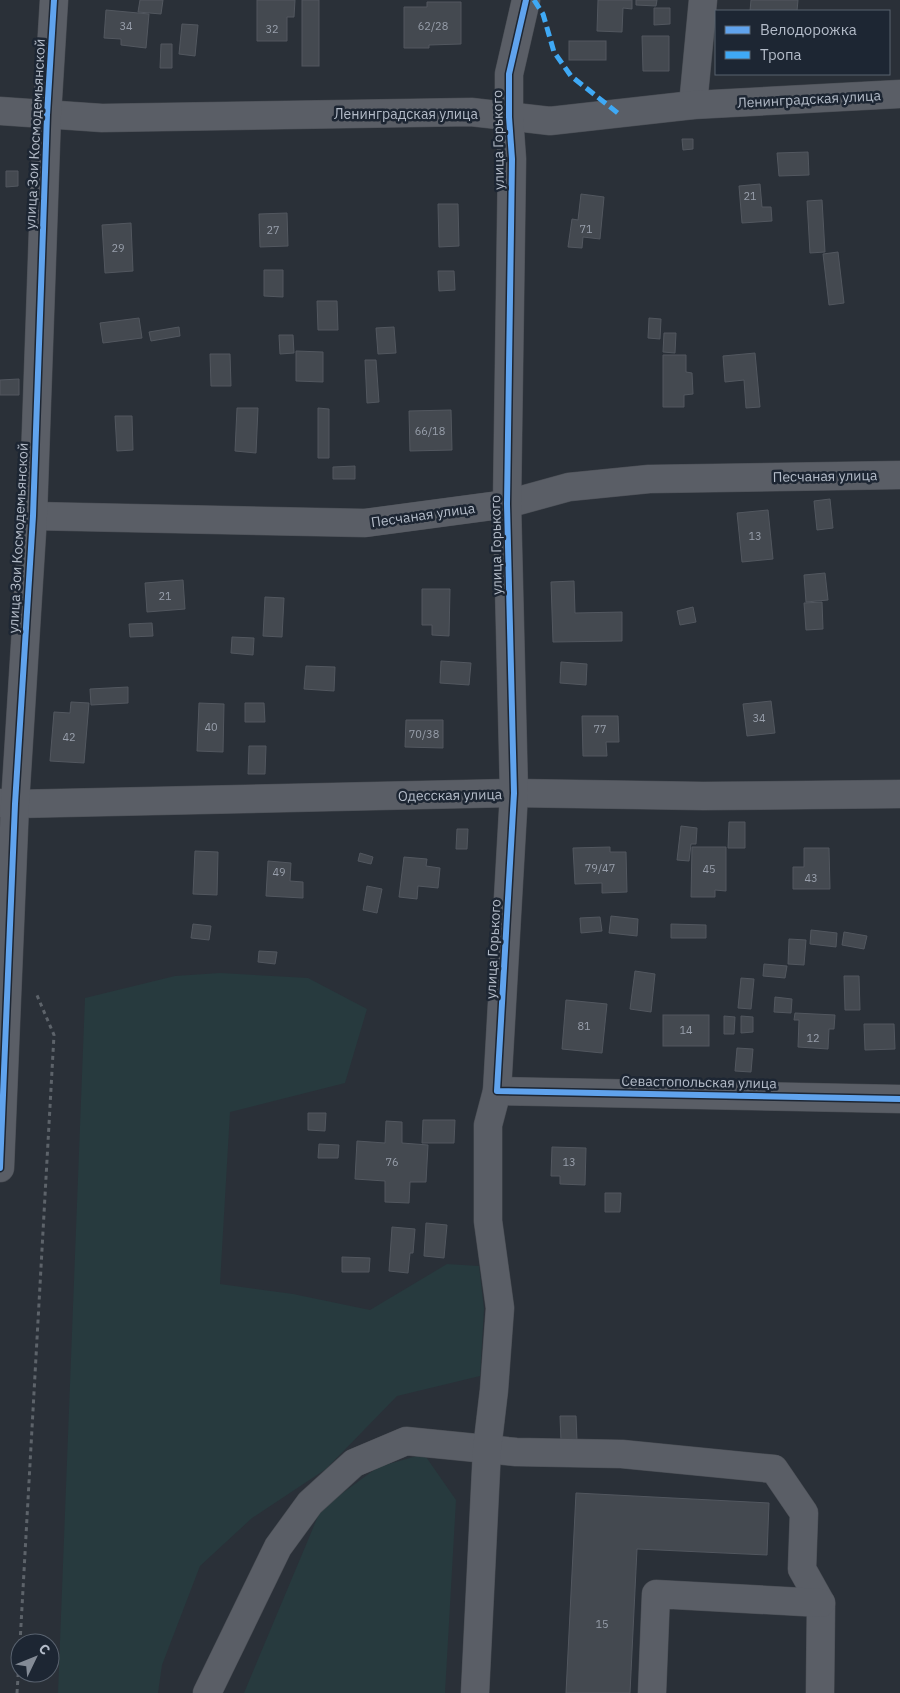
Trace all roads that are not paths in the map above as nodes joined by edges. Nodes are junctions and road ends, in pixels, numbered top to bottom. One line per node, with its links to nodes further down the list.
1 (54, 0): 7 (street, улица Зои Космодемьянской)
2 (526, 0): 8 (street, улица Горького)
3 (703, 0): 5 (street)
4 (900, 94): 5 (street, Ленинградская улица)
5 (693, 105): 8 (street, Ленинградская улица)
6 (0, 111): 7 (street, Ленинградская улица)
7 (47, 115): 8 (street, Ленинградская улица); 11 (street, улица Зои Космодемьянской)
8 (509, 117): 10 (street, улица Горького)
9 (900, 475): 10 (street, Песчаная улица)
10 (507, 504): 11 (street, Песчаная улица); 12 (street, улица Горького)
11 (33, 516): 14 (street, улица Зои Космодемьянской)
12 (514, 793): 13 (street, Одесская улица); 14 (street, Одесская улица); 15 (street, улица Горького)
13 (900, 794)
14 (7, 804): 17 (street, улица Зои Космодемьянской)
15 (497, 1091): 16 (street, Севастопольская улица); 18 (street, улица Горького)
16 (900, 1099)
17 (0, 1168)
18 (487, 1449): 19 (street); 20 (street); 21 (street, улица Горького)
19 (821, 1603): 22 (street); 23 (street)
20 (207, 1693)
21 (475, 1693)
22 (652, 1693)
23 (820, 1693)

